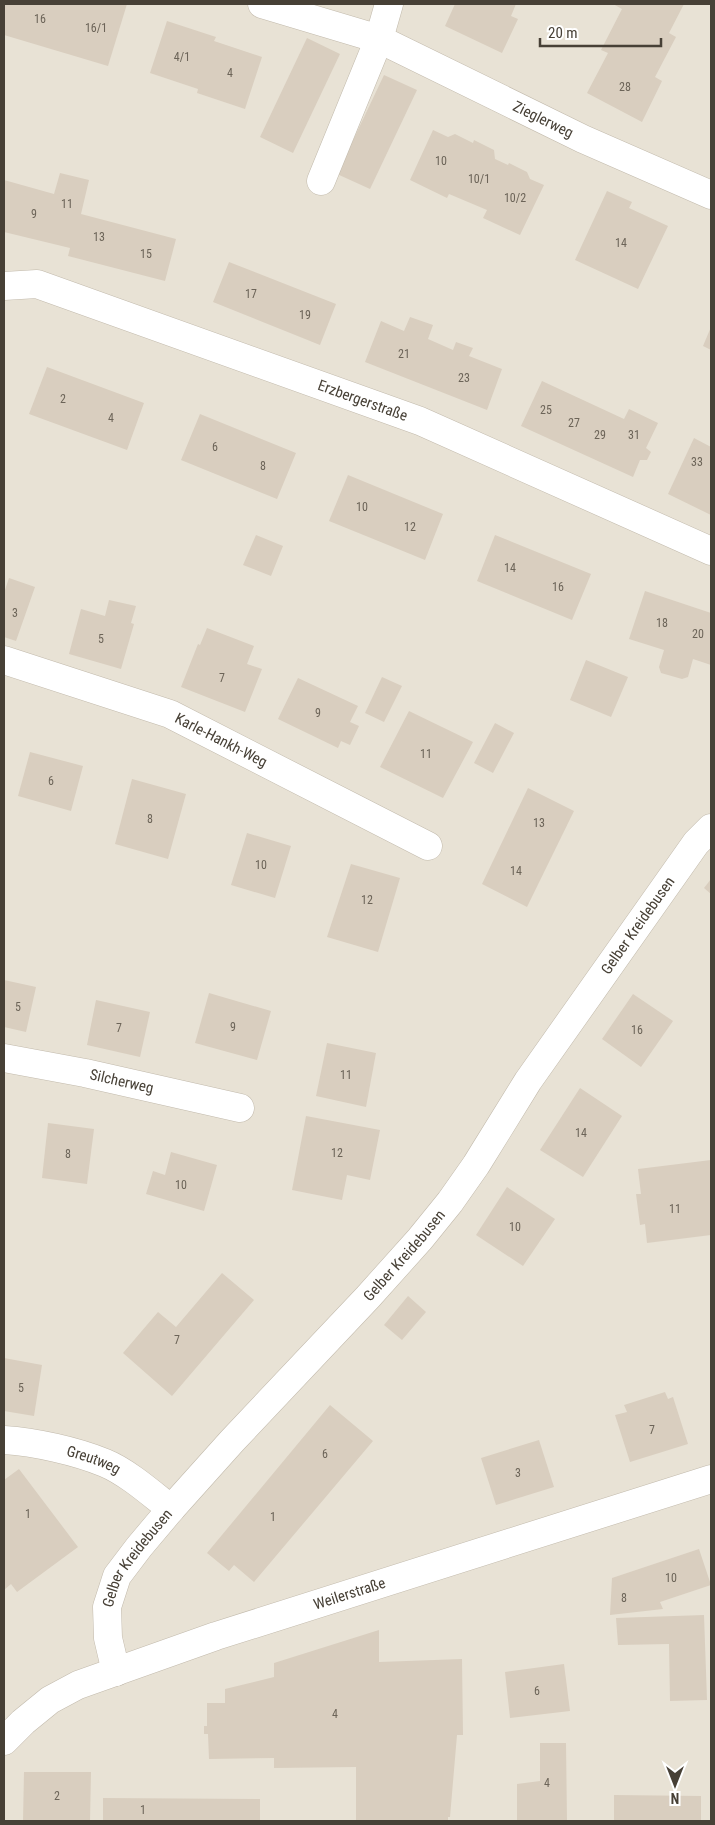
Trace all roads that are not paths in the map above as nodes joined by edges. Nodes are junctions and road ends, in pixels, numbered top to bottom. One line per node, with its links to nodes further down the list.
1 (262, 4): 3 (street, Zieglerweg)
2 (389, 4): 3 (street)
3 (379, 39): 4 (street); 5 (street, Zieglerweg)
4 (321, 181)
5 (711, 194)
6 (4, 286): 7 (street, Erzbergerstraße)
7 (711, 551)
8 (4, 660): 10 (street, Karle-Hankh-Weg)
9 (711, 828): 15 (street, Gelber Kreidebusen)
10 (428, 846)
11 (4, 1058): 12 (street, Silcherweg)
12 (240, 1108)
13 (4, 1440): 15 (street, Greutweg)
14 (711, 1479): 16 (street, Weilerstraße)
15 (171, 1509): 16 (street, Gelber Kreidebusen)
16 (116, 1672): 17 (street, Weilerstraße)
17 (4, 1741)

